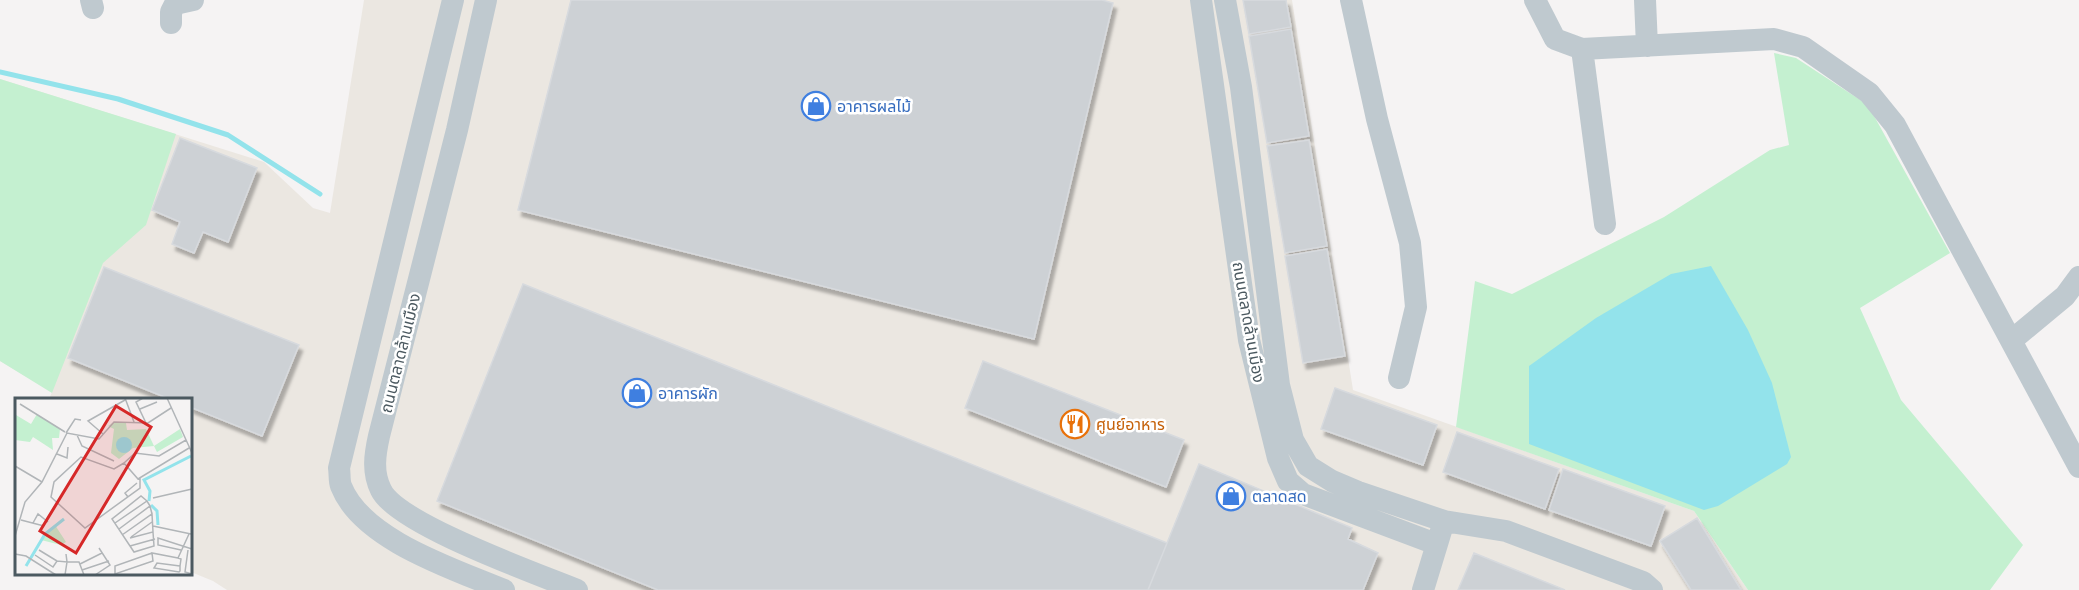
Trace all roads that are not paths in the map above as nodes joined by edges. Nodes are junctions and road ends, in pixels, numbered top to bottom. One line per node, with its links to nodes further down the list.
1 (193, 0): 9 (street)
2 (453, 0): 12 (street, ถนนตลาดล้านเมือง)
3 (486, 0): 13 (street, ถนนตลาดล้านเมือง)
4 (1202, 0): 22 (street, ถนนตลาดล้านเมือง)
5 (1224, 0): 21 (street, ถนนตลาดล้านเมือง)
6 (1351, 0): 17 (street)
7 (1535, 0): 11 (street)
8 (1645, 0): 10 (street)
9 (171, 23)
10 (1647, 46): 11 (street); 16 (street)
11 (1582, 49): 14 (street)
12 (401, 216): 13 (street); 18 (street, ถนนตลาดล้านเมือง)
13 (434, 222): 19 (street, ถนนตลาดล้านเมือง)
14 (1605, 224)
15 (2079, 277): 16 (street)
16 (2012, 340): 20 (street)
17 (1399, 378)
18 (349, 428): 19 (street); 23 (street, ถนนตลาดล้านเมือง)
19 (379, 436): 24 (street, ถนนตลาดล้านเมือง)
20 (2079, 467)
21 (1444, 521): 22 (street); 26 (street, ถนนตลาดล้านเมือง)
22 (1436, 544): 25 (street)
23 (504, 590)
24 (577, 590)
25 (1423, 590)
26 (1652, 590)

